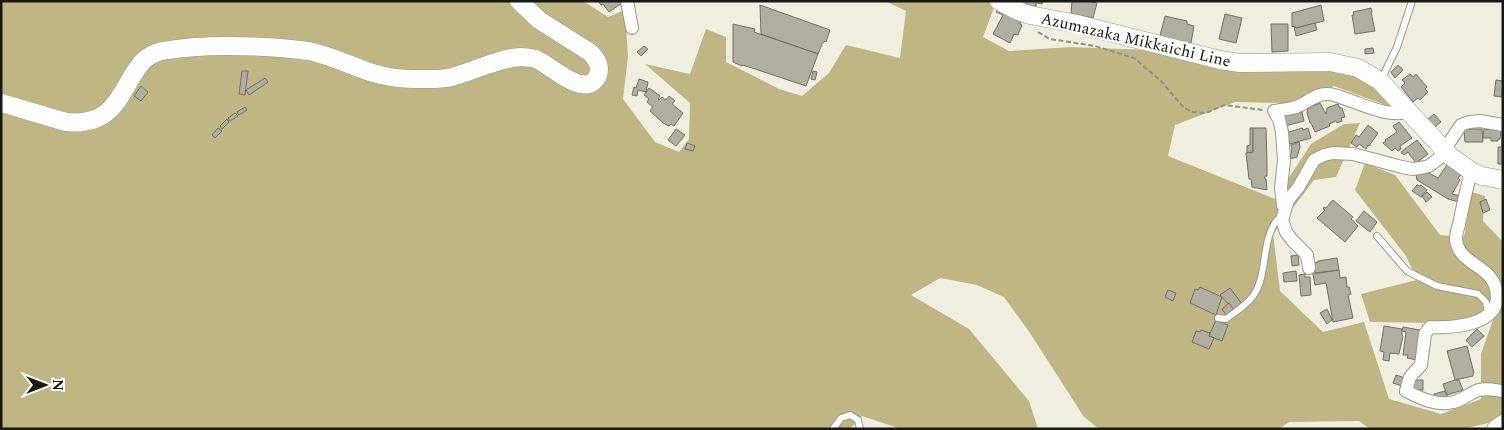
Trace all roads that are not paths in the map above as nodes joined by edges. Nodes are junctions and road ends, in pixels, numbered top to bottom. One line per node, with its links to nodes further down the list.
1 (519, 1): 7 (main road)
2 (627, 1): 5 (street)
3 (999, 1): 6 (main road, Azumazaka Mikkaichi Line)
4 (1412, 1): 6 (lane)
5 (632, 28)
6 (1380, 81): 8 (main road, Azumazaka Mikkaichi Line)
7 (1, 103)
8 (1409, 112): 10 (main road, Azumazaka Mikkaichi Line); 13 (street)
9 (1503, 125): 10 (street)
10 (1444, 150): 11 (main road, Azumazaka Mikkaichi Line); 13 (street)
11 (1470, 171): 12 (main road, Azumazaka Mikkaichi Line); 17 (street)
12 (1503, 180)
13 (1286, 206): 14 (street)
14 (1282, 220): 16 (street); 18 (lane)
15 (1377, 236): 17 (lane)
16 (1309, 268)
17 (1488, 316): 19 (street)
18 (1218, 318)
19 (1503, 391)
20 (1503, 424): 23 (main road)
21 (833, 429): 22 (lane)
22 (860, 429)
23 (1496, 429)

